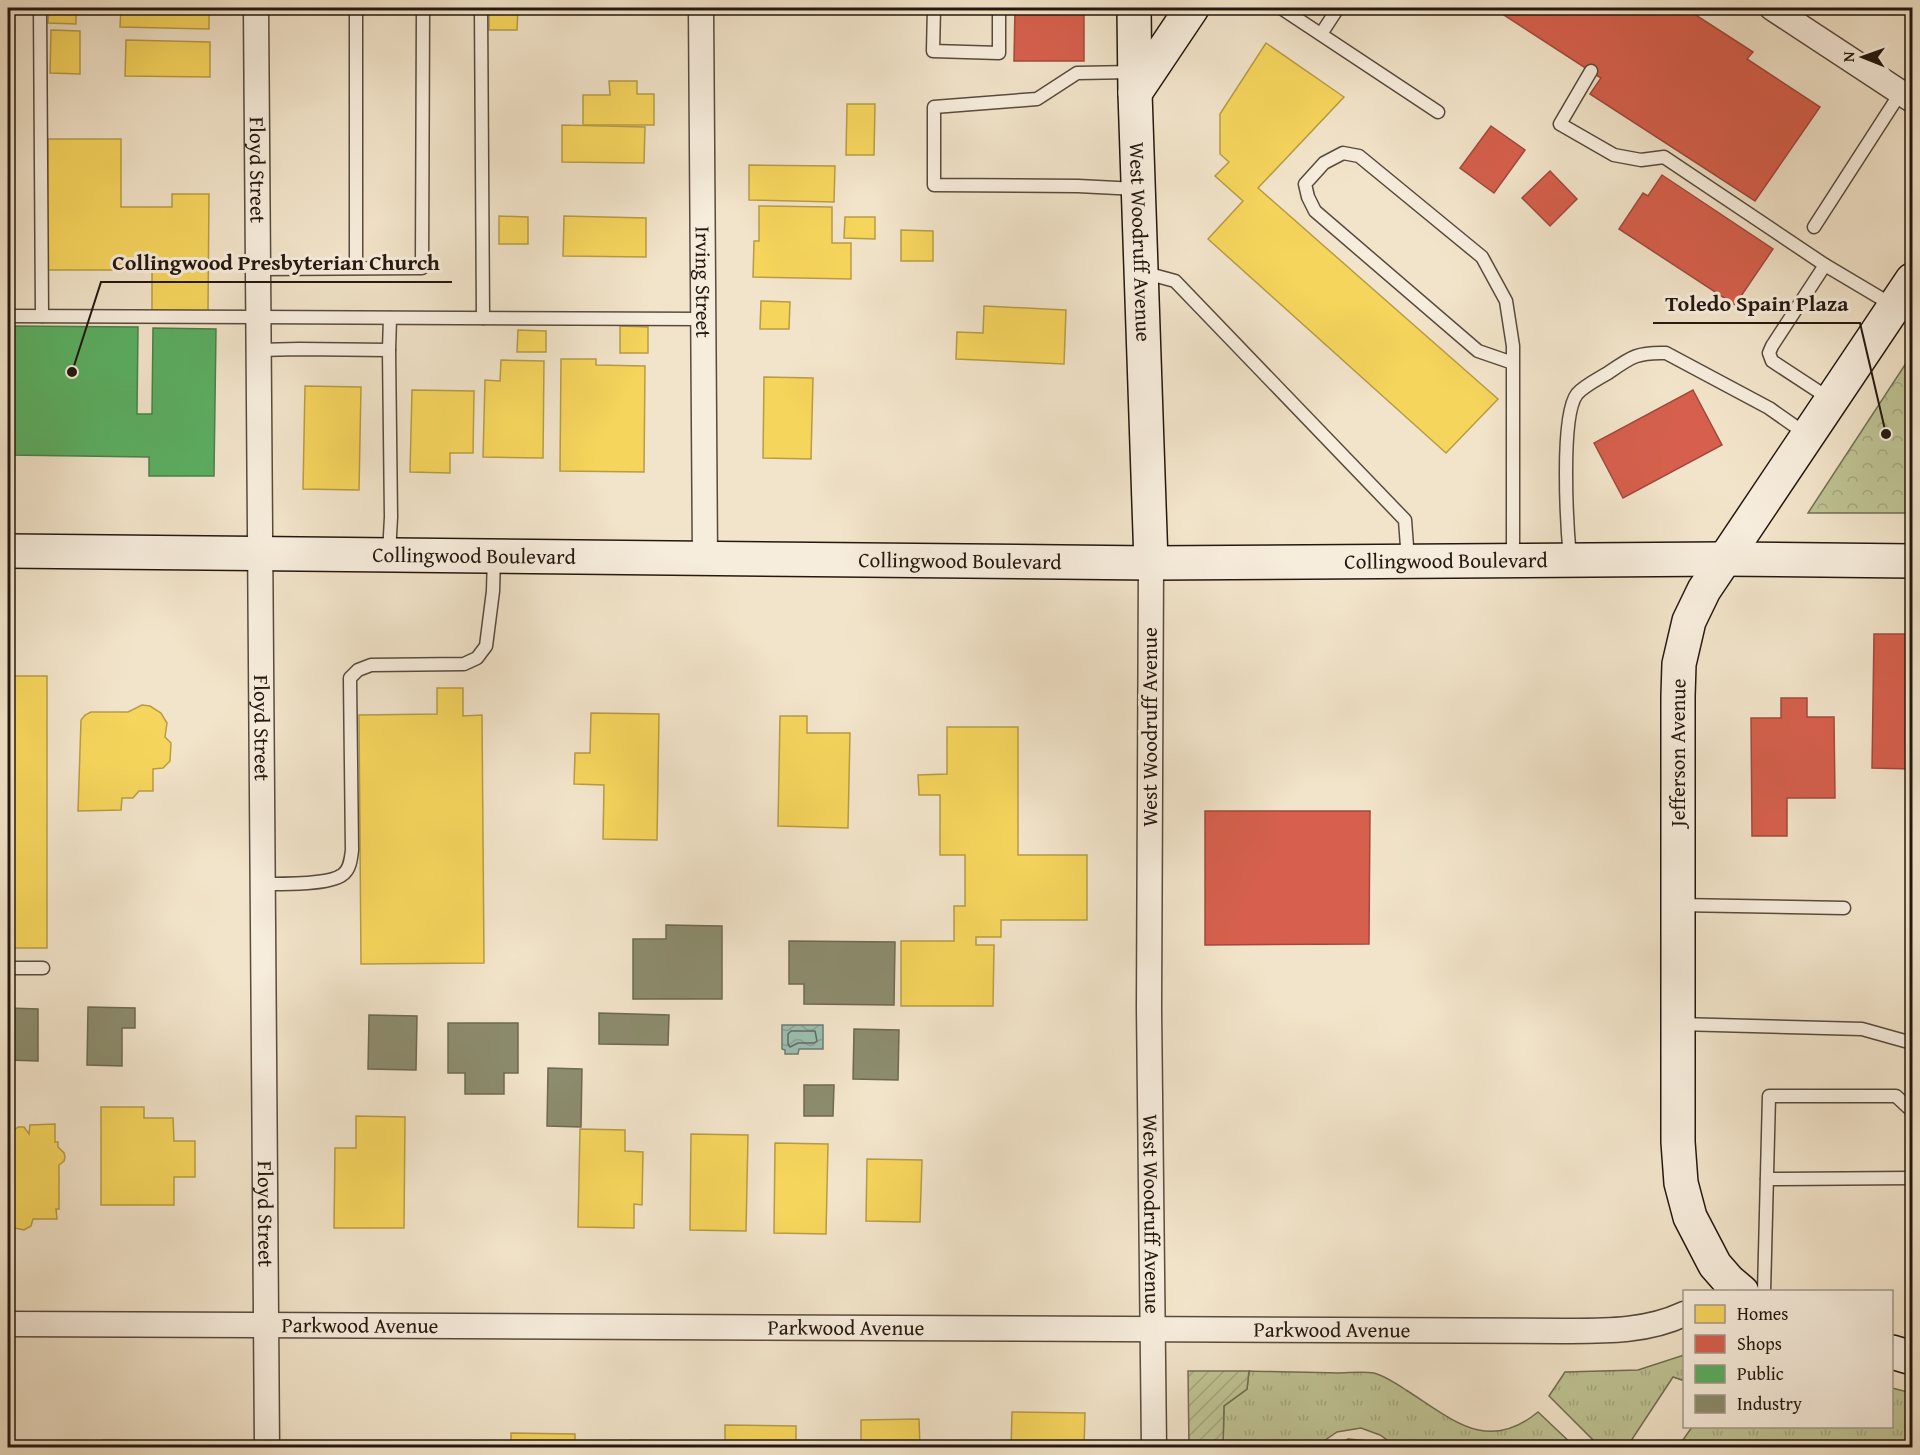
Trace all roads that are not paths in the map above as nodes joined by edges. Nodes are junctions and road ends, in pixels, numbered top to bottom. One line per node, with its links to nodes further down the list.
1 (40, 8): 28 (lane)
2 (256, 8): 23 (street, Floyd Street)
3 (356, 8): 22 (lane)
4 (423, 8): 22 (lane)
5 (481, 8): 31 (lane)
6 (701, 8): 32 (street, Irving Street)
7 (933, 8): 8 (lane)
8 (999, 8)
9 (1134, 8): 16 (main road, West Woodruff Avenue)
10 (1192, 8): 16 (main road)
11 (1281, 8): 14 (lane)
12 (1338, 8): 14 (lane)
13 (1772, 8): 17 (street)
14 (1321, 34): 18 (lane)
15 (1591, 71): 21 (lane)
16 (1135, 83): 19 (main road, West Woodruff Avenue); 19 (lane)
17 (1907, 96): 20 (lane)
18 (1438, 112)
19 (1138, 189): 24 (main road, West Woodruff Avenue)
20 (1814, 227)
21 (1825, 265): 26 (lane); 36 (lane)
22 (357, 267): 23 (lane)
23 (258, 268): 29 (street, Floyd Street)
24 (1141, 272): 44 (lane); 48 (main road, West Woodruff Avenue)
25 (1912, 280): 26 (main road, Jefferson Avenue)
26 (1894, 307): 36 (main road, Jefferson Avenue)
27 (8, 316): 28 (lane)
28 (42, 316): 29 (lane)
29 (259, 317): 30 (lane); 33 (street, Floyd Street)
30 (390, 318): 31 (lane); 34 (lane)
31 (483, 318): 32 (lane)
32 (703, 319): 42 (street, Irving Street)
33 (259, 350): 34 (lane); 39 (street, Floyd Street)
34 (389, 351): 40 (lane)
35 (1513, 363): 35 (lane); 45 (lane)
36 (1831, 400): 37 (main road, Jefferson Avenue)
37 (1807, 435): 43 (main road, Jefferson Avenue); 46 (lane)
38 (8, 551): 39 (main road, Collingwood Boulevard)
39 (260, 553): 40 (main road, Collingwood Boulevard); 49 (street, Floyd Street)
40 (389, 555): 41 (main road, Collingwood Boulevard)
41 (494, 556): 42 (main road, Collingwood Boulevard); 49 (lane)
42 (705, 559): 48 (main road, Collingwood Boulevard)
43 (1723, 560): 46 (main road, Collingwood Boulevard); 47 (main road, Collingwood Boulevard); 50 (main road, Jefferson Avenue)
44 (1408, 561): 45 (main road, Collingwood Boulevard); 48 (main road, Collingwood Boulevard)
45 (1513, 561): 46 (main road, Collingwood Boulevard)
46 (1570, 561)
47 (1912, 561)
48 (1151, 563): 64 (street, West Woodruff Avenue)
49 (263, 884): 63 (street, Floyd Street)
50 (1677, 905): 51 (lane); 54 (main road, Jefferson Avenue)
51 (1844, 908)
52 (8, 968): 53 (lane)
53 (43, 968)
54 (1678, 1024): 55 (lane); 59 (main road, Jefferson Avenue)
55 (1912, 1042)
56 (1912, 1111): 58 (lane)
57 (1912, 1178): 58 (lane)
58 (1767, 1179): 60 (lane)
59 (1731, 1288)
60 (1764, 1290)
61 (1683, 1314): 64 (street, Parkwood Avenue)
62 (8, 1324): 63 (street, Parkwood Avenue)
63 (266, 1326): 64 (street, Parkwood Avenue); 67 (street, Floyd Street)
64 (1153, 1330): 68 (street, West Woodruff Avenue)
65 (1893, 1352): 66 (main road)
66 (1912, 1358)
67 (267, 1448)
68 (1154, 1448)

